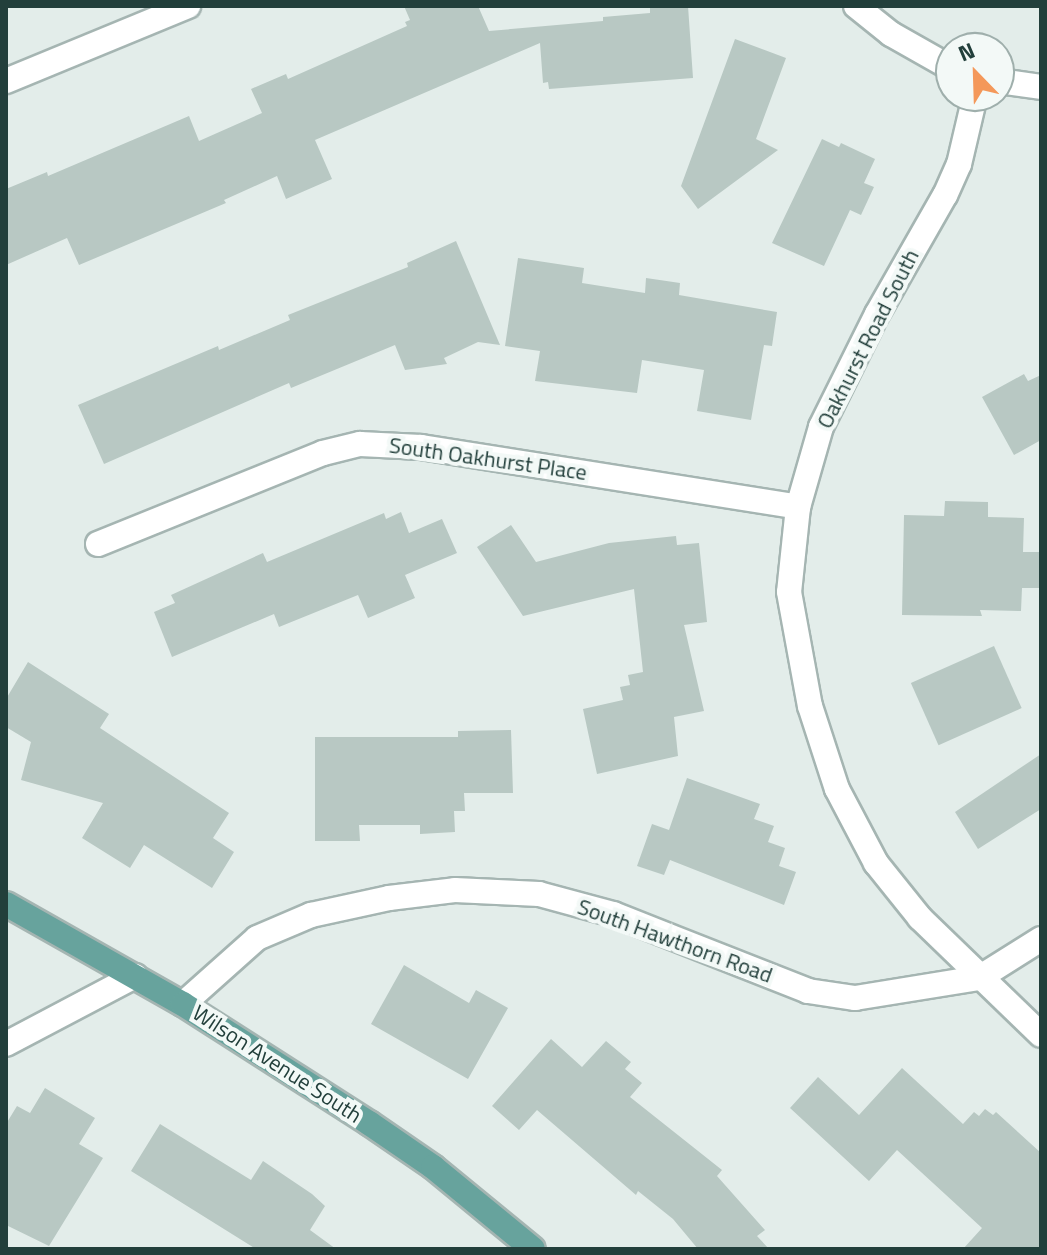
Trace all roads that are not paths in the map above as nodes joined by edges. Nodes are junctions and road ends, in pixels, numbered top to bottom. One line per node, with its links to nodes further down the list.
1 (188, 6): 4 (street)
2 (856, 6): 3 (street)
3 (935, 59)
4 (6, 81)
5 (1015, 83): 6 (street)
6 (1041, 87)
7 (971, 112): 8 (street, Oakhurst Road South)
8 (798, 507): 9 (street, South Oakhurst Place); 13 (street, Oakhurst Road South)
9 (98, 544)
10 (6, 904): 12 (main road, Wilson Avenue South)
11 (1041, 939): 13 (street, South Hawthorn Road)
12 (135, 976): 14 (main road, Wilson Avenue South); 16 (street)
13 (979, 978): 14 (street, South Hawthorn Road); 15 (street, Oakhurst Road South)
14 (183, 1004): 17 (main road, Wilson Avenue South)
15 (1041, 1035)
16 (6, 1044)
17 (533, 1249)

